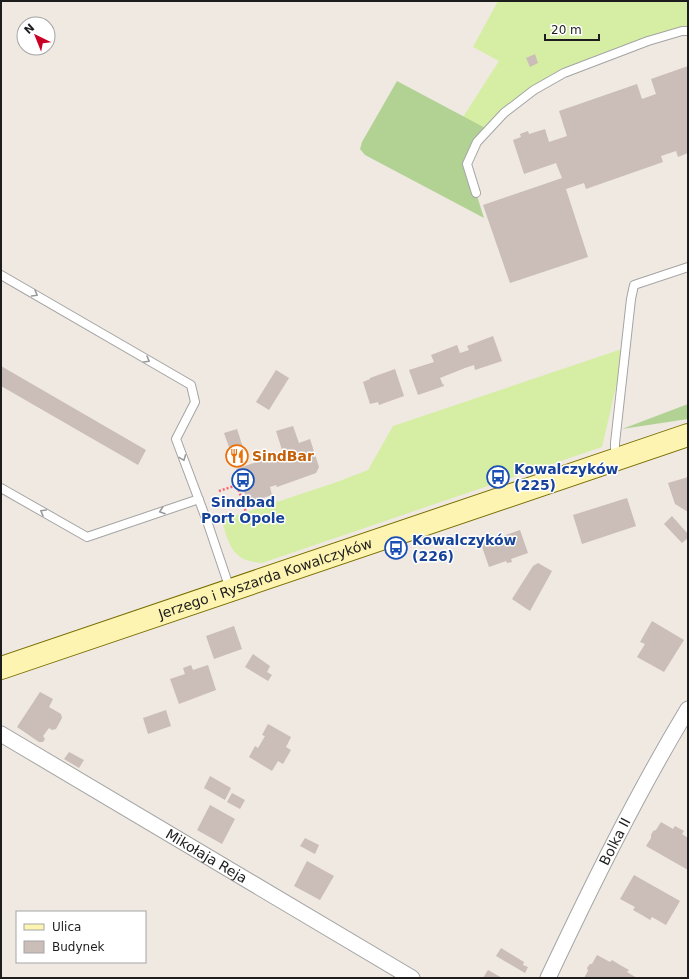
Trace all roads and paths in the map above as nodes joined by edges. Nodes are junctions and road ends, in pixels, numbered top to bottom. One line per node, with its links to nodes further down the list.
1 (688, 31): 2 (lane)
2 (476, 192)
3 (688, 268): 6 (lane)
4 (1, 275): 9 (lane, one-way to 9)
5 (688, 435): 6 (main road, Jerzego i Ryszarda Kowalczyków)
6 (615, 460): 11 (main road, Jerzego i Ryszarda Kowalczyków)
7 (1, 488): 9 (lane, one-way to 7)
8 (219, 491): 10 (path)
9 (199, 499): 11 (lane)
10 (250, 524)
11 (231, 589): 12 (main road, Jerzego i Ryszarda Kowalczyków)
12 (1, 668)
13 (688, 709): 16 (street, Bolka II)
14 (1, 734): 15 (street, Mikołaja Reja)
15 (412, 978)
16 (548, 978)

